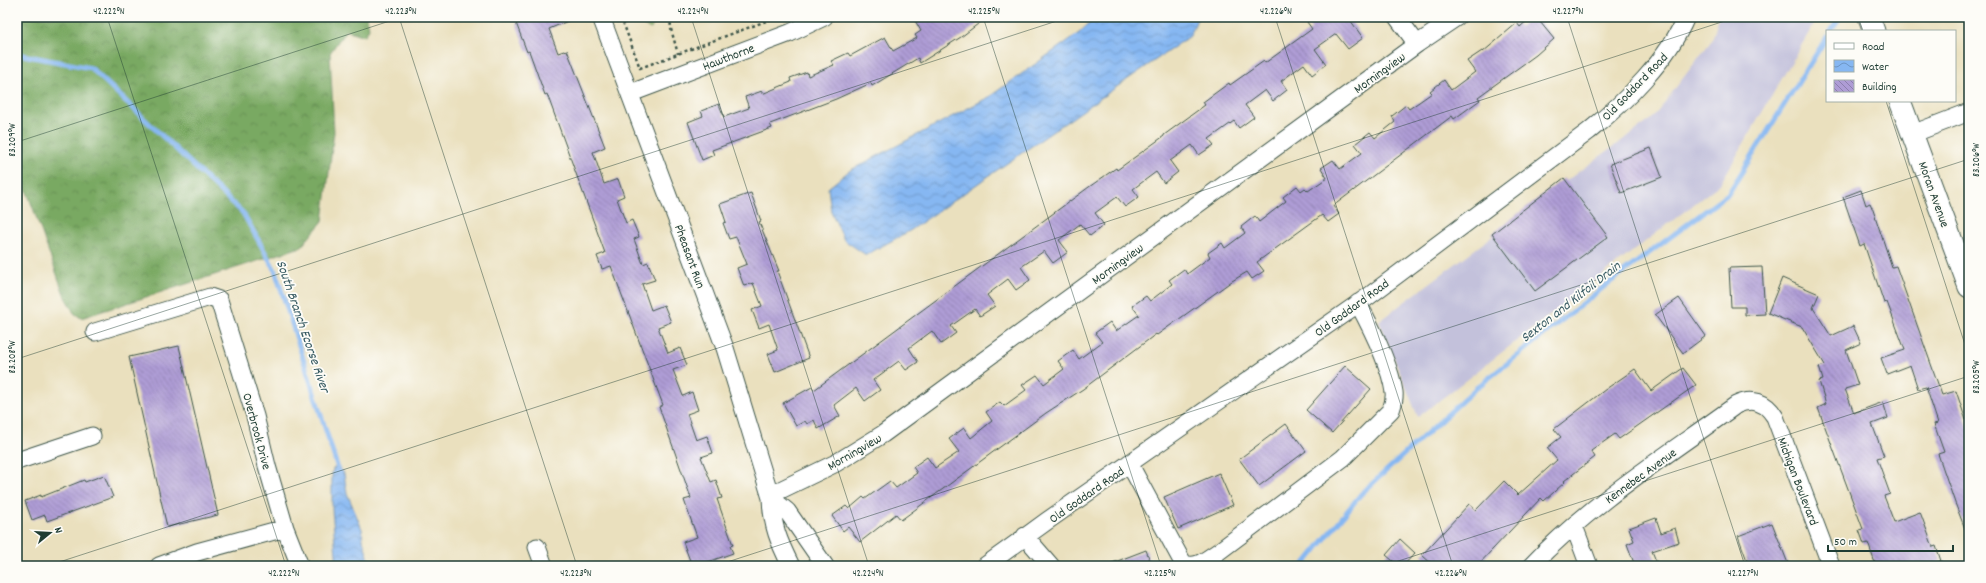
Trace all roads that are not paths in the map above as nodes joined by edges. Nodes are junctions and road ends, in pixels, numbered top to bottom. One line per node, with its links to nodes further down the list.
1 (601, 17): 7 (street, Pheasant Run)
2 (824, 17): 7 (street, Hawthorne)
3 (1397, 17): 6 (street)
4 (1457, 17): 6 (street, Morningview)
5 (1686, 17): 12 (street, Old Goddard Road)
6 (1417, 44): 18 (street, Morningview)
7 (631, 93): 18 (street, Pheasant Run)
8 (1900, 102): 10 (main road, Moran Avenue)
9 (1969, 112): 10 (street)
10 (1912, 134): 11 (main road, Moran Avenue)
11 (1969, 287)
12 (1358, 303): 17 (street, Old Goddard Road); 17 (street)
13 (95, 332): 20 (street, Overbrook Drive)
14 (1759, 402): 19 (street, Kennebec Avenue); 32 (street, Michigan Boulevard)
15 (92, 436): 16 (street)
16 (17, 461)
17 (1129, 463): 21 (street, Old Goddard Road)
18 (770, 497): 26 (street, Pheasant Run); 27 (street)
19 (1574, 526): 30 (street, Kennebec Avenue); 31 (street)
20 (285, 528): 23 (street); 24 (street, Overbrook Drive)
21 (1025, 536): 28 (street, Old Goddard Road); 29 (street)
22 (537, 547): 25 (street)
23 (159, 566)
24 (300, 566)
25 (544, 566)
26 (791, 566)
27 (825, 566)
28 (985, 566)
29 (1051, 566)
30 (1531, 566)
31 (1589, 566)
32 (1831, 566)

